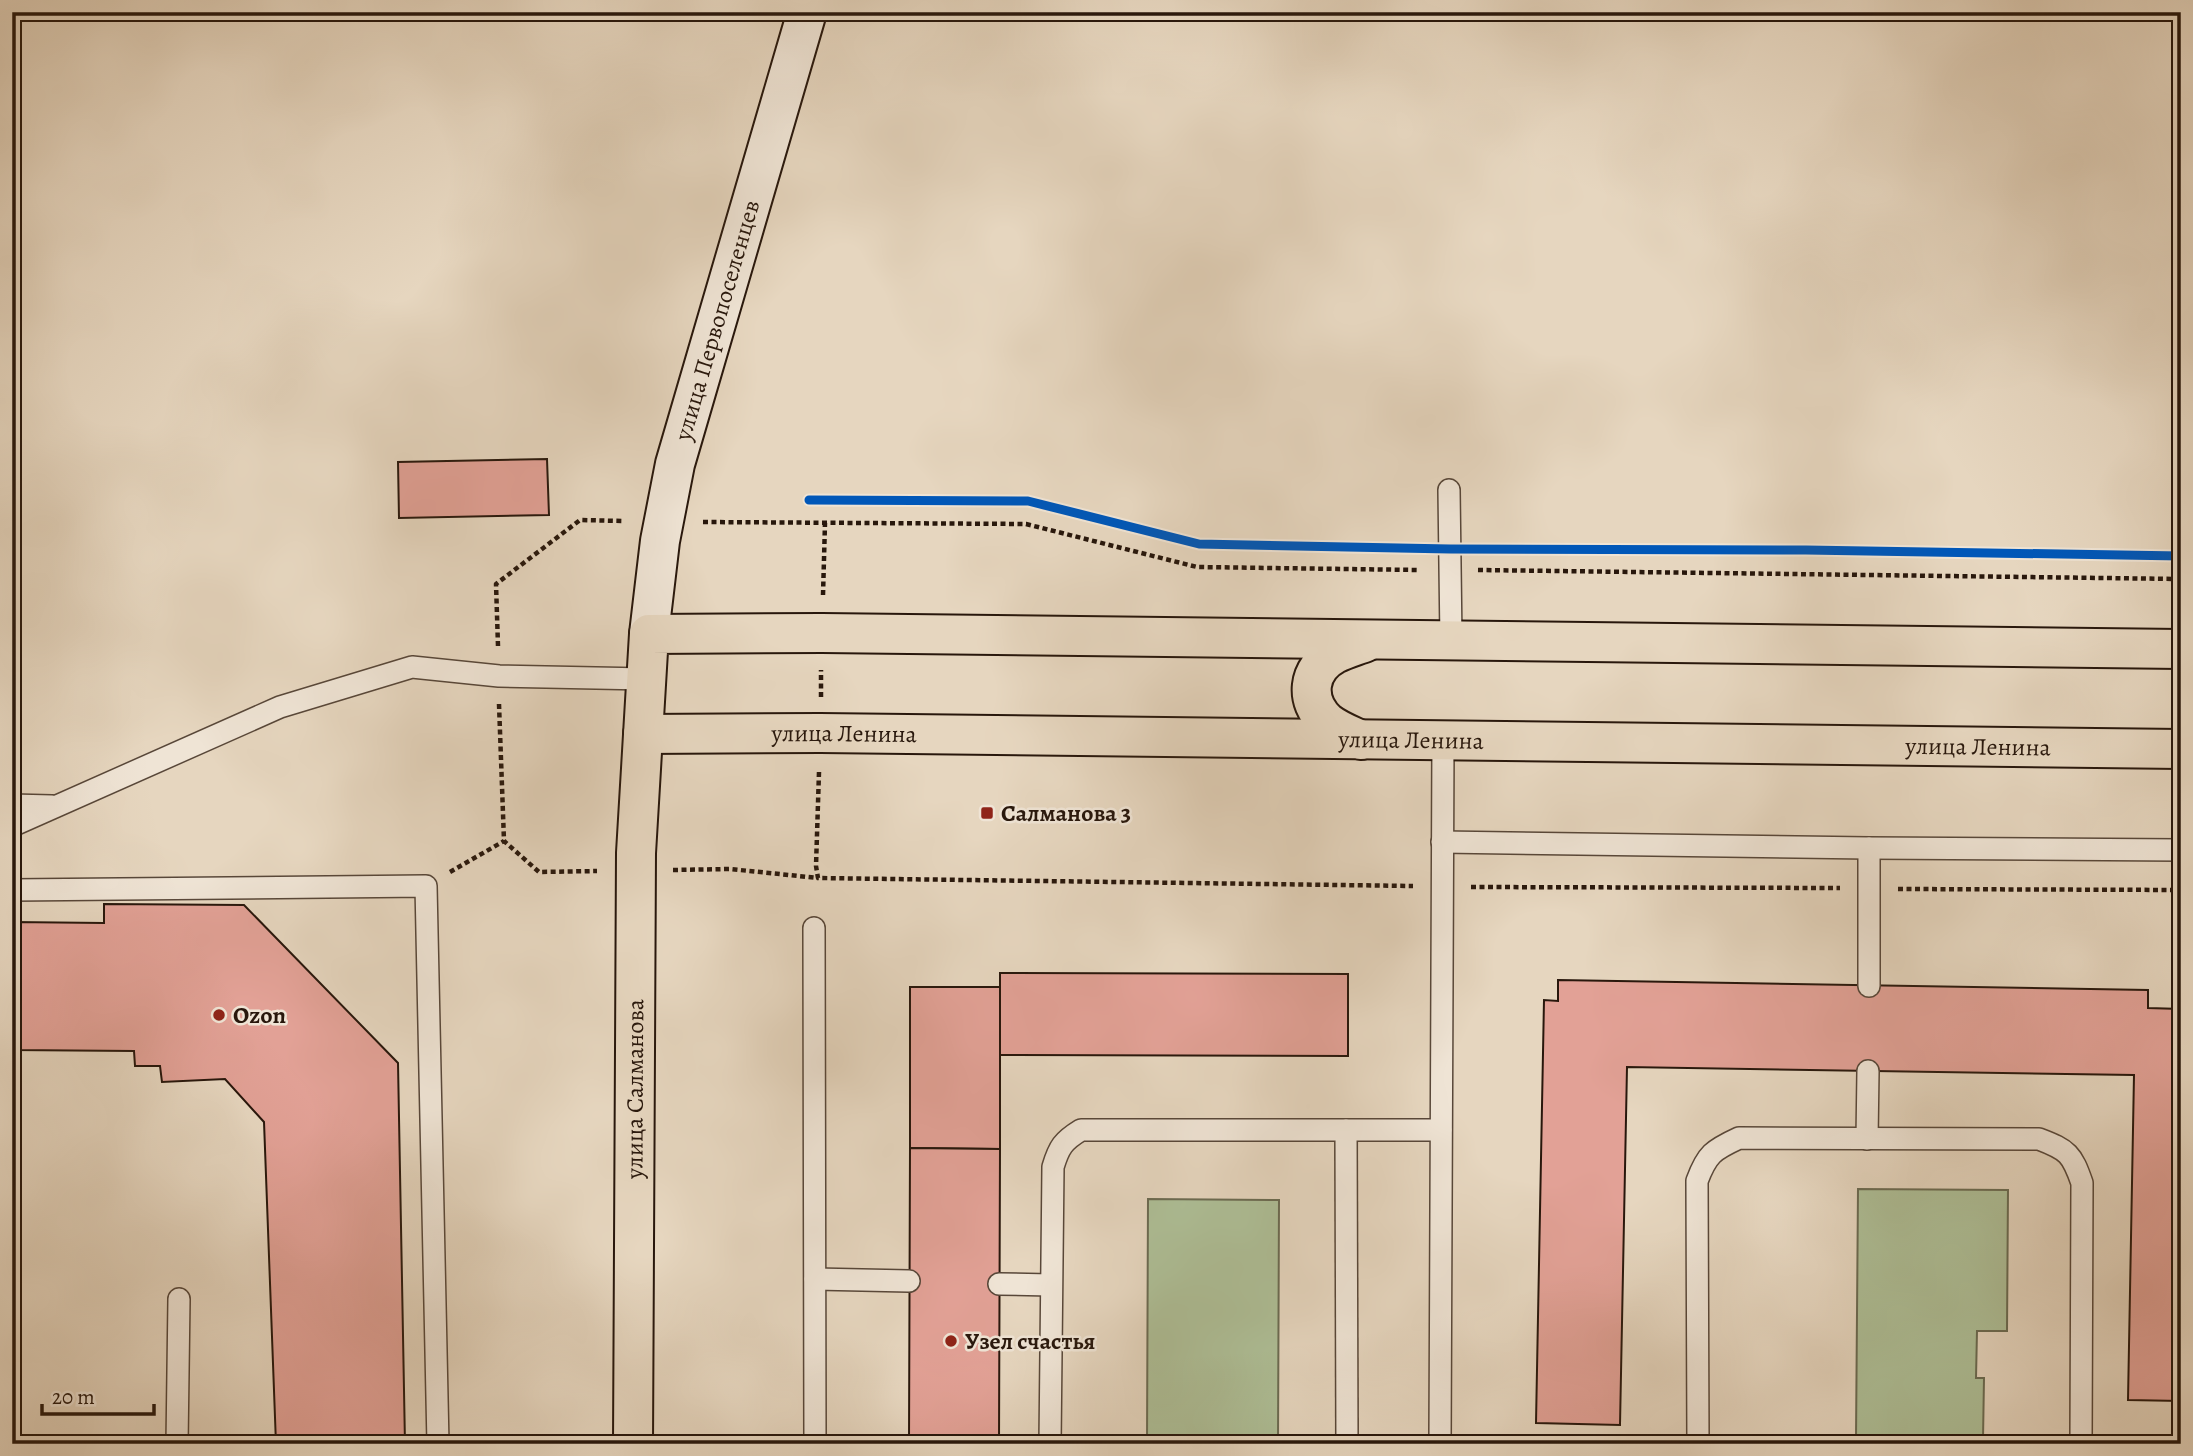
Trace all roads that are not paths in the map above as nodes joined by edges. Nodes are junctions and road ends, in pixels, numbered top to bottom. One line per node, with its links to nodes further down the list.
1 (807, 12): 3 (main road, улица Первопоселенцев)
2 (1449, 490): 5 (lane)
3 (649, 634): 4 (main road); 7 (main road, улица Салманова)
4 (1374, 639): 5 (main road); 9 (main road)
5 (1451, 640): 6 (main road)
6 (2181, 649)
7 (646, 679): 8 (main road, улица Салманова); 13 (lane)
8 (643, 734): 9 (main road, улица Ленина); 32 (main road, улица Салманова)
9 (1361, 740): 10 (main road, улица Ленина)
10 (1443, 741): 11 (main road, улица Ленина); 15 (lane)
11 (2181, 749)
12 (12, 805): 13 (lane)
13 (58, 806): 14 (lane)
14 (12, 826)
15 (1442, 842): 16 (lane); 23 (lane)
16 (1869, 848): 17 (lane); 20 (lane)
17 (2181, 850)
18 (12, 890): 31 (lane)
19 (814, 928): 25 (lane)
20 (1869, 986)
21 (1868, 1070): 24 (lane)
22 (1346, 1130): 23 (lane); 28 (lane); 35 (lane)
23 (1441, 1130): 36 (lane)
24 (1867, 1139): 37 (lane); 38 (lane)
25 (815, 1279): 26 (lane); 33 (lane)
26 (909, 1281)
27 (999, 1284): 28 (lane)
28 (1051, 1285): 34 (lane)
29 (179, 1299): 30 (lane)
30 (177, 1444)
31 (438, 1444)
32 (633, 1444)
33 (815, 1444)
34 (1050, 1444)
35 (1347, 1444)
36 (1440, 1444)
37 (1698, 1444)
38 (2081, 1444)

